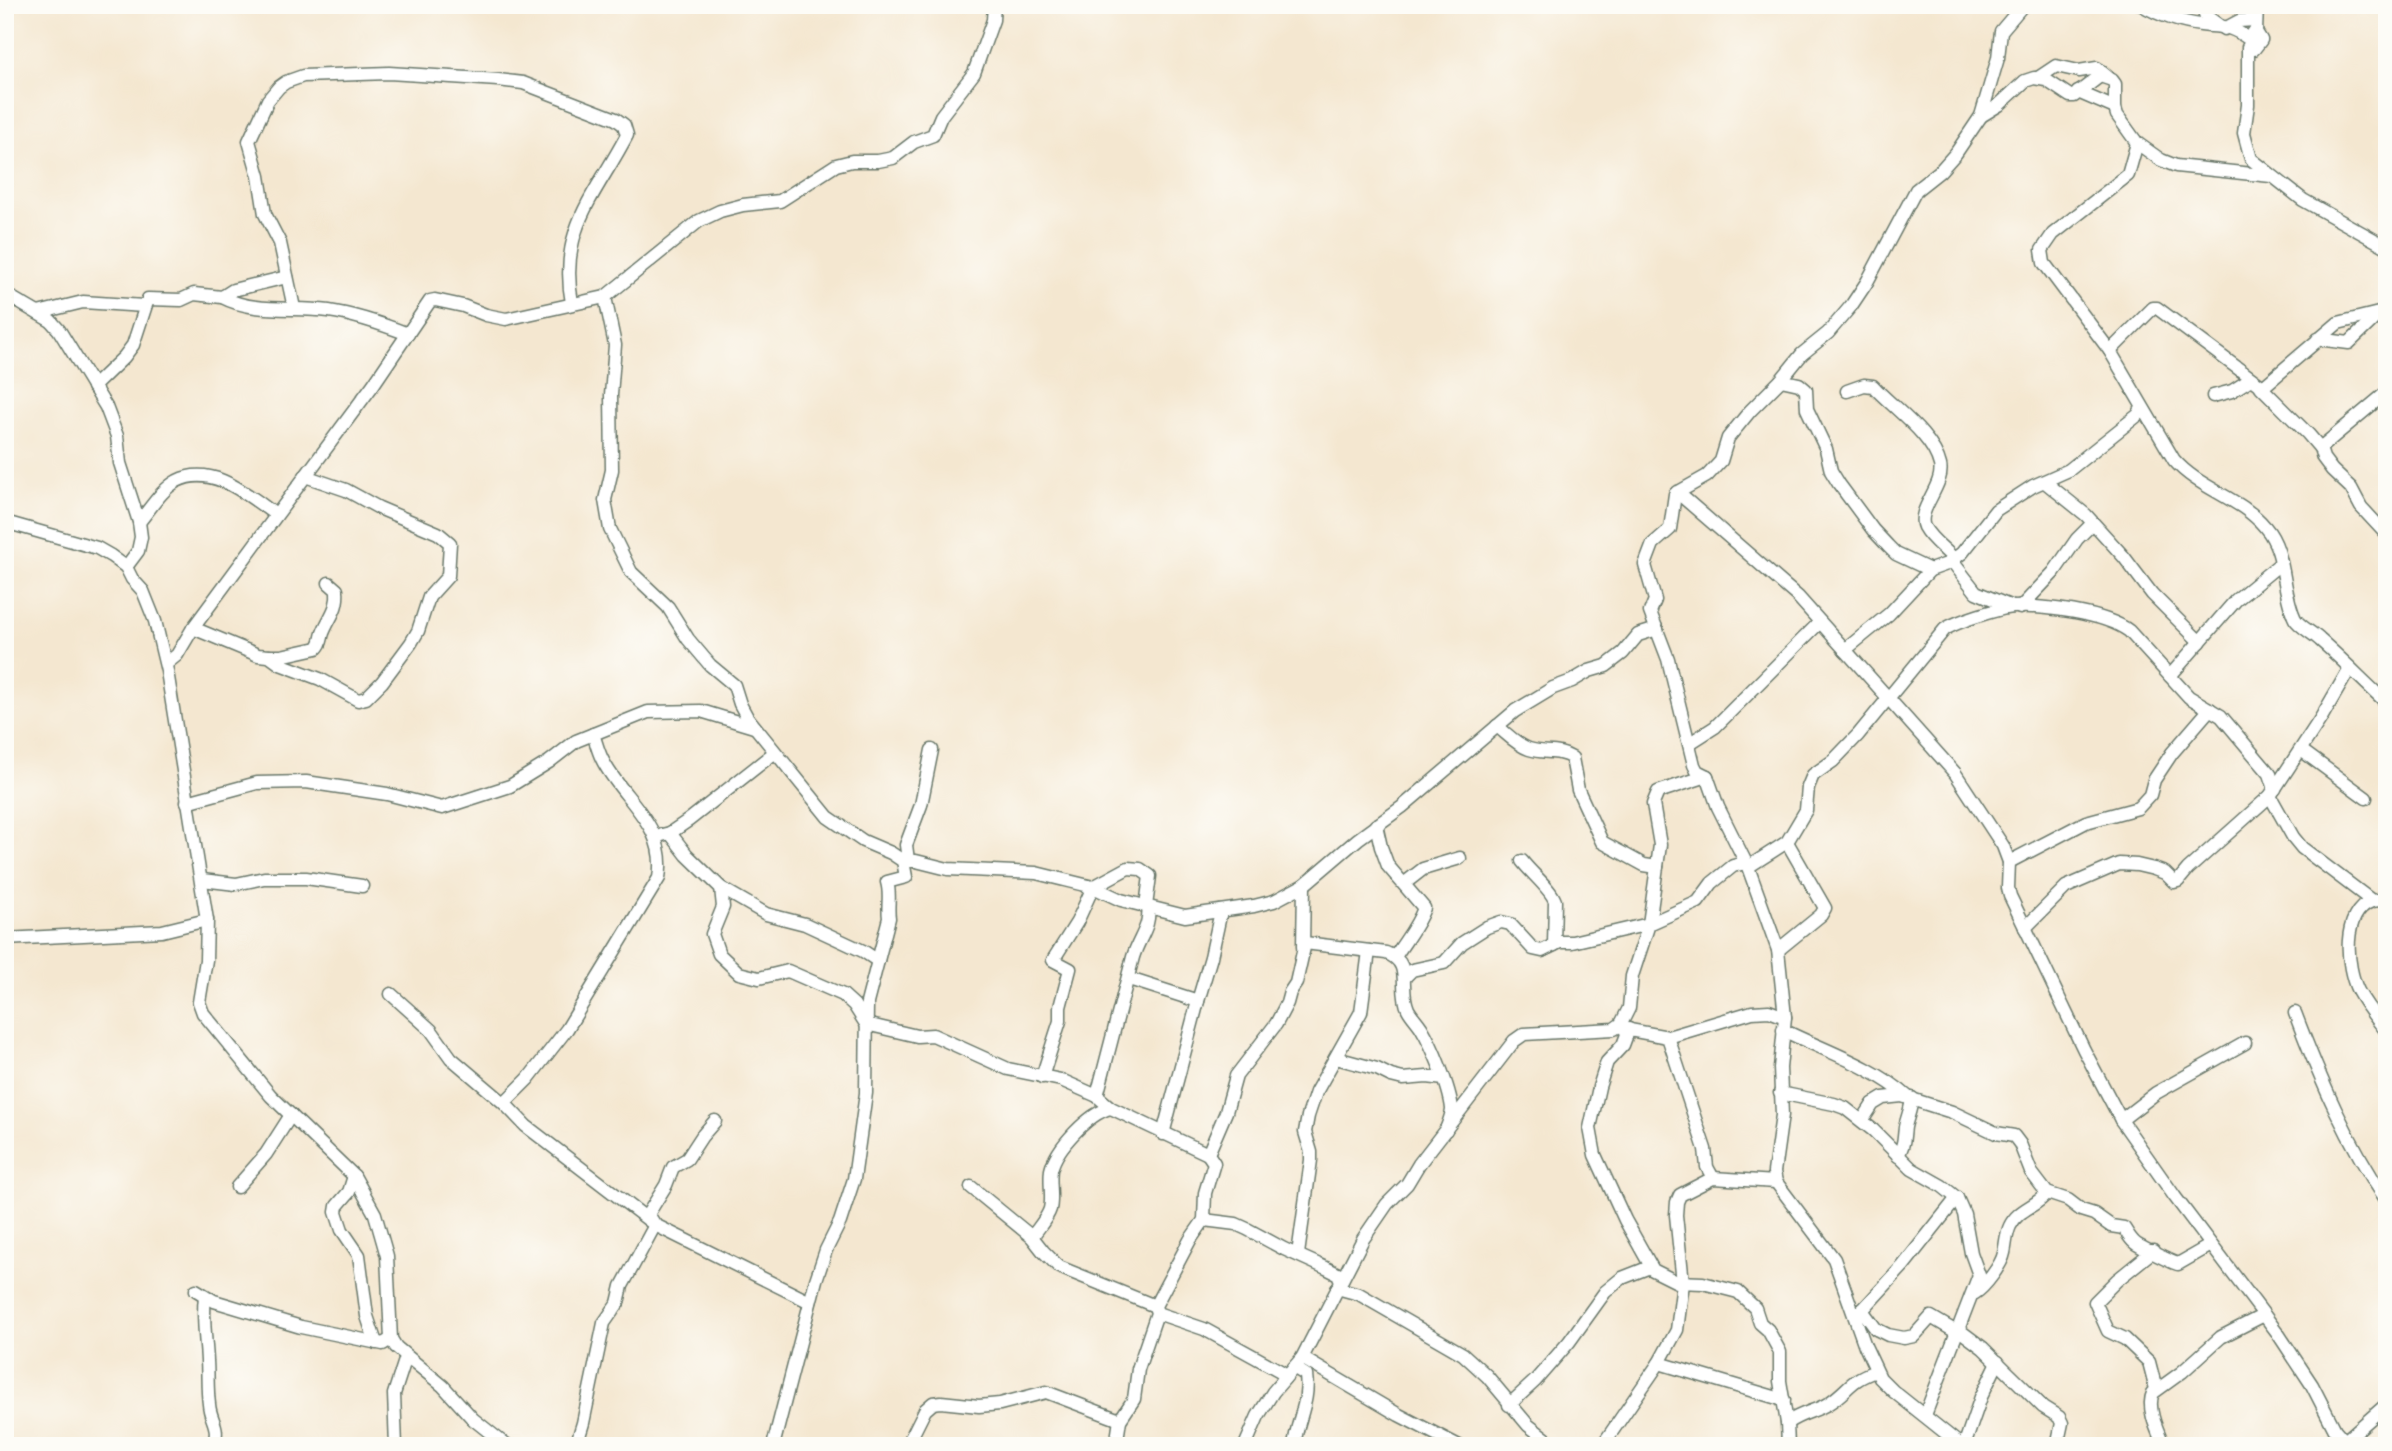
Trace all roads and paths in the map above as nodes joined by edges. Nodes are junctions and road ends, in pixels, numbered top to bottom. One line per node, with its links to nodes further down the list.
1 (994, 5): 19 (street)
2 (2023, 5): 12 (street)
3 (2142, 5): 7 (street)
4 (2202, 5): 7 (street)
5 (2256, 5): 6 (street)
6 (2256, 25): 7 (street); 14 (street)
7 (2224, 26)
8 (2038, 78): 9 (street); 10 (street); 12 (street)
9 (2112, 80): 10 (street); 11 (street)
10 (2078, 93): 11 (street)
11 (2115, 108): 13 (street)
12 (1981, 116): 28 (street)
13 (2137, 143): 14 (street); 27 (street)
14 (2271, 176): 15 (street)
15 (2387, 247)
16 (287, 277): 18 (street); 20 (street); 22 (street)
17 (5, 294): 24 (street)
18 (222, 297): 21 (street); 22 (street)
19 (605, 297): 20 (street); 63 (street)
20 (572, 303): 25 (street)
21 (144, 306): 24 (street); 30 (street)
22 (294, 308): 25 (street)
23 (2383, 312): 26 (street); 26 (street)
24 (38, 313): 30 (street)
25 (408, 334): 36 (street)
26 (2318, 339): 29 (street)
27 (2110, 351): 29 (street); 34 (street)
28 (1781, 380): 38 (street); 47 (street)
29 (2256, 383): 33 (street); 35 (street)
30 (93, 387): 41 (street)
31 (1847, 391): 44 (street)
32 (2387, 393): 35 (street)
33 (2213, 396)
34 (2142, 408): 37 (street); 45 (street)
35 (2320, 448): 43 (street)
36 (305, 476): 39 (street); 55 (street)
37 (2045, 482): 42 (street); 44 (street)
38 (1677, 492): 50 (street); 52 (street)
39 (276, 515): 41 (street); 51 (street)
40 (5, 522): 46 (street)
41 (139, 522): 46 (street)
42 (2093, 523): 49 (street); 53 (street)
43 (2387, 535)
44 (1953, 560): 47 (street); 49 (street)
45 (2281, 563): 53 (street); 57 (street)
46 (126, 567): 56 (street)
47 (1930, 570): 54 (street)
48 (329, 583): 55 (street)
49 (2016, 607): 58 (street); 59 (street)
50 (1820, 622): 54 (street); 65 (street)
51 (193, 628): 55 (street); 56 (street)
52 (1657, 629): 62 (street); 65 (street)
53 (2200, 642): 58 (street)
54 (1845, 650): 59 (street)
55 (269, 656)
56 (166, 664): 72 (street)
57 (2350, 668): 60 (street); 67 (street)
58 (2170, 676): 61 (street)
59 (1888, 698): 76 (street); 80 (street)
60 (2387, 703)
61 (2210, 709): 70 (street); 80 (street)
62 (1497, 726): 73 (street); 82 (street)
63 (755, 727): 64 (street); 68 (street)
64 (593, 734): 72 (street); 75 (street)
65 (1690, 743): 69 (street)
66 (932, 750): 78 (street)
67 (2301, 750): 70 (street); 71 (street)
68 (774, 753): 74 (street); 78 (street)
69 (1707, 776): 81 (street); 82 (street)
70 (2272, 792): 90 (street); 95 (street)
71 (2366, 798)
72 (187, 802): 83 (street)
73 (1376, 825): 84 (street); 85 (street)
74 (670, 834): 75 (street); 88 (street)
75 (654, 836): 121 (street)
76 (1787, 842): 81 (street); 99 (street)
77 (1460, 858): 84 (street)
78 (906, 861): 87 (street); 102 (street)
79 (1522, 861): 97 (street)
80 (2009, 862): 95 (street)
81 (1747, 865): 94 (street); 99 (street)
82 (1657, 867): 94 (street)
83 (202, 880): 86 (street); 93 (street)
84 (1405, 883): 101 (street)
85 (1304, 885): 92 (street); 98 (street)
86 (362, 886)
87 (1093, 887): 91 (street); 91 (street); 116 (street)
88 (721, 888): 102 (street); 109 (street)
89 (2387, 899): 90 (street)
90 (2372, 901): 112 (street)
91 (1147, 906): 92 (street); 104 (street)
92 (1221, 911): 106 (street)
93 (207, 920): 96 (street); 123 (street)
94 (1649, 924): 97 (street); 110 (street)
95 (2025, 928): 124 (street)
96 (5, 939)
97 (1554, 944): 103 (street)
98 (1303, 947): 100 (street); 129 (street)
99 (1778, 950): 108 (street)
100 (1369, 951): 101 (street); 115 (street)
101 (1395, 957): 103 (street)
102 (878, 961): 109 (street)
103 (1406, 976): 117 (street)
104 (1129, 978): 106 (street); 119 (street)
105 (391, 994): 121 (street)
106 (1198, 1001): 128 (street)
107 (2295, 1013): 138 (street)
108 (1785, 1017): 111 (street); 113 (street)
109 (866, 1024): 116 (street); 149 (street)
110 (1625, 1026): 113 (street); 127 (street); 145 (street)
111 (1783, 1030): 118 (street); 120 (street)
112 (2387, 1032)
113 (1668, 1037): 132 (street)
114 (2245, 1043): 124 (street)
115 (1336, 1058): 117 (street); 144 (street)
116 (1042, 1077): 119 (street)
117 (1444, 1079): 127 (street)
118 (1780, 1093): 126 (street); 133 (street)
119 (1097, 1096): 122 (street)
120 (1910, 1098): 126 (street); 130 (street); 136 (street)
121 (504, 1103): 140 (street)
122 (1111, 1108): 128 (street); 141 (street)
123 (291, 1115): 131 (street); 134 (street)
124 (2120, 1120): 142 (street)
125 (715, 1121): 140 (street)
126 (1862, 1121): 130 (street)
127 (1447, 1130): 147 (street)
128 (1163, 1134): 129 (street)
129 (1208, 1154): 139 (street)
130 (1898, 1156): 137 (street)
131 (354, 1176): 154 (street); 155 (street)
132 (1713, 1178): 133 (street); 146 (street)
133 (1776, 1182): 151 (street)
134 (237, 1187)
135 (971, 1187): 141 (street)
136 (2047, 1193): 143 (street); 148 (street)
137 (1957, 1198): 148 (street); 151 (street)
138 (2387, 1201)
139 (1204, 1220): 144 (street); 150 (street)
140 (655, 1224): 149 (street); 173 (street)
141 (1032, 1237): 150 (street)
142 (2211, 1245): 143 (street); 152 (street)
143 (2153, 1251): 162 (street)
144 (1298, 1254): 147 (street)
145 (1650, 1267): 146 (street); 165 (street)
146 (1683, 1283): 158 (street); 163 (street)
147 (1339, 1284): 157 (street); 165 (street)
148 (1972, 1295): 153 (street)
149 (810, 1302): 174 (street)
150 (1156, 1309): 161 (street); 167 (street)
151 (1859, 1313): 153 (street); 160 (street)
152 (2264, 1315): 162 (street); 169 (street)
153 (1958, 1332): 159 (street); 166 (street)
154 (391, 1339): 155 (street); 156 (street)
155 (376, 1343): 170 (street)
156 (406, 1357): 171 (street); 172 (street)
157 (1298, 1363): 161 (street); 178 (street); 179 (street)
158 (1659, 1363): 163 (street); 181 (street)
159 (1998, 1363): 183 (street); 184 (street)
160 (1876, 1371): 166 (street); 168 (street)
161 (1284, 1379): 177 (street)
162 (2156, 1389): 185 (street)
163 (1784, 1400): 168 (street)
164 (2387, 1404): 169 (street)
165 (1509, 1405): 180 (street)
166 (1925, 1415): 183 (street)
167 (1120, 1420): 175 (street); 176 (street)
168 (1787, 1423): 182 (street)
169 (2348, 1443)
170 (213, 1446)
171 (397, 1446)
172 (507, 1446)
173 (576, 1446)
174 (773, 1446)
175 (907, 1446)
176 (1116, 1446)
177 (1245, 1446)
178 (1294, 1446)
179 (1460, 1446)
180 (1555, 1446)
181 (1602, 1446)
182 (1788, 1446)
183 (1963, 1446)
184 (2057, 1446)
185 (2164, 1446)

